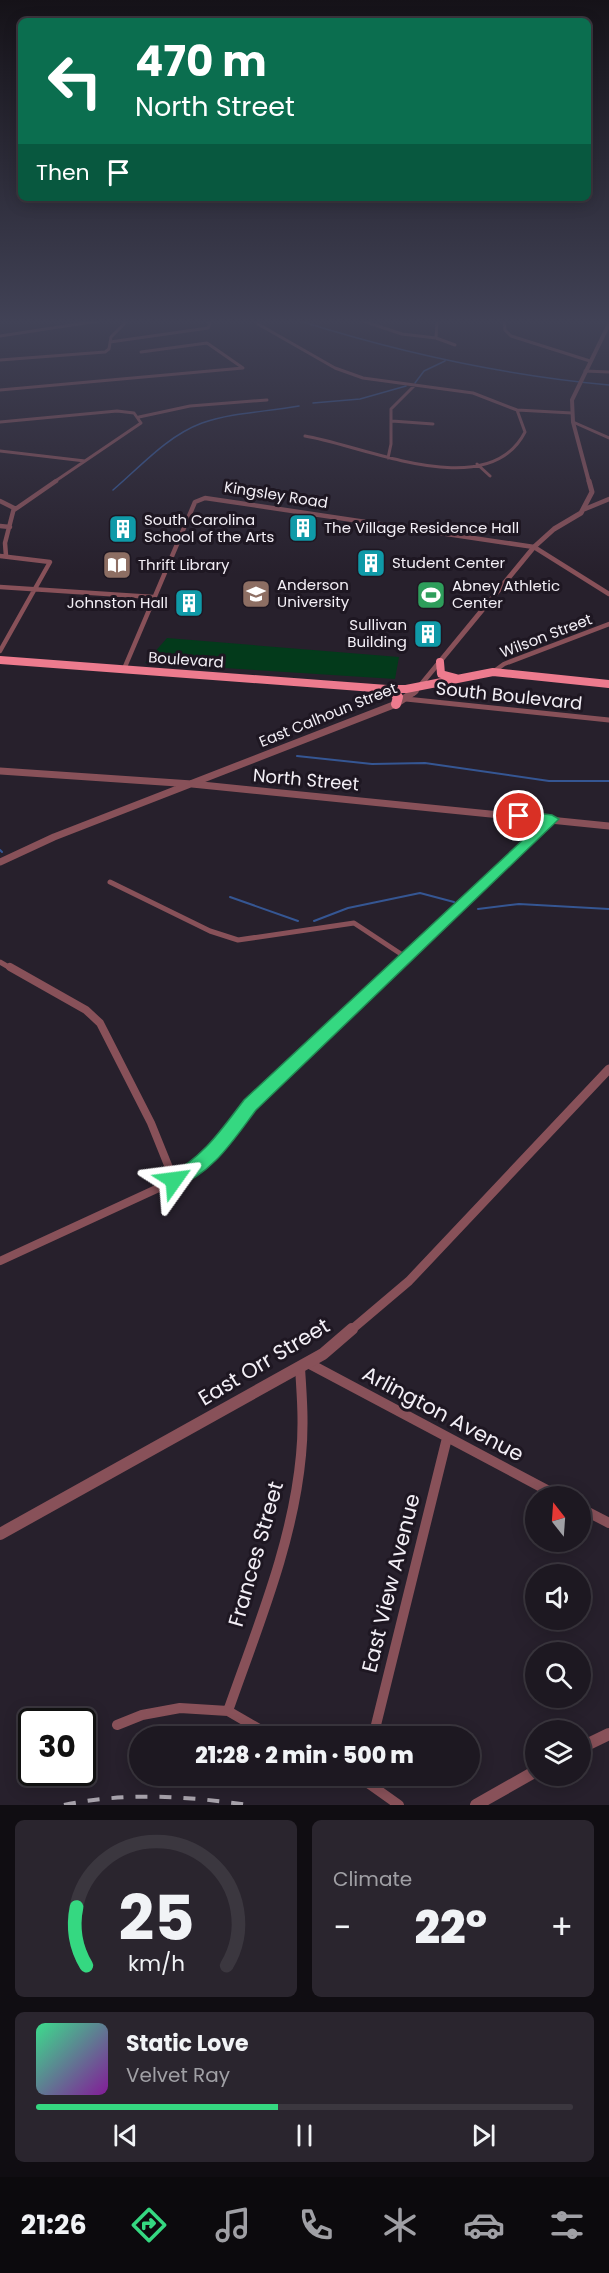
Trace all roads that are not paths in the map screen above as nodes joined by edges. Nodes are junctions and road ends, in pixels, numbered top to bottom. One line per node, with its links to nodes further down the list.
1 (200, 405): 7 (street)
2 (394, 405): 8 (street)
3 (505, 405): 5 (street)
4 (572, 405): 6 (street)
5 (517, 410): 6 (street); 17 (street)
6 (572, 413): 10 (street)
7 (140, 417): 9 (street); 16 (street)
8 (392, 421): 11 (street); 15 (street)
9 (0, 422)
10 (573, 422): 13 (street); 21 (street)
11 (433, 424)
12 (305, 436): 15 (street)
13 (609, 438)
14 (0, 451): 16 (street)
15 (388, 458): 17 (street)
16 (86, 461): 22 (street)
17 (477, 464): 18 (street)
18 (490, 476)
19 (609, 499): 21 (street)
20 (0, 501): 22 (street)
21 (585, 509): 25 (street, East Calhoun Street)
22 (14, 510): 24 (street)
23 (0, 526): 24 (street)
24 (10, 527): 27 (street)
25 (534, 547): 30 (street); 31 (street, Kingsley Road); 35 (street, East Calhoun Street)
26 (0, 555): 27 (street)
27 (6, 556): 29 (street)
28 (0, 587): 29 (street)
29 (36, 589): 31 (street); 33 (street)
30 (609, 594)
31 (153, 597): 36 (street, Kingsley Road)
32 (609, 624): 37 (street, Wilson Street)
33 (0, 651)
34 (0, 660): 36 (main road, Boulevard)
35 (440, 662): 38 (main road); 40 (street, East Calhoun Street)
36 (124, 669): 41 (main road, Boulevard)
37 (493, 672): 38 (main road, Boulevard); 39 (main road, Boulevard)
38 (463, 678): 40 (main road, Boulevard)
39 (609, 684)
40 (420, 687): 41 (main road, Boulevard); 42 (street, East Calhoun Street)
41 (389, 689): 43 (main road)
42 (406, 699): 43 (street, East Calhoun Street); 44 (street, South Boulevard)
43 (396, 704): 46 (street, East Calhoun Street)
44 (609, 720)
45 (0, 771): 46 (street, North Street)
46 (192, 784): 47 (street, North Street); 49 (street, East Calhoun Street)
47 (552, 819): 48 (street, North Street); 51 (street)
48 (609, 826)
49 (0, 862)
50 (110, 882): 51 (street)
51 (407, 958): 54 (street)
52 (0, 962): 54 (street)
53 (609, 1069): 56 (street, East Orr Street)
54 (174, 1180): 55 (street)
55 (0, 1261)
56 (304, 1366): 57 (street, Arlington Avenue); 61 (street, East Orr Street); 62 (street, Frances Street)
57 (447, 1438): 58 (street, Arlington Avenue); 65 (street, East View Avenue)
58 (539, 1486)
59 (591, 1514): 60 (street)
60 (609, 1523)
61 (0, 1534)
62 (228, 1711): 63 (street); 64 (street)
63 (117, 1725)
64 (254, 1726)
65 (376, 1726)
66 (609, 1734): 67 (street)
67 (591, 1743)
68 (525, 1777): 71 (street)
69 (373, 1786): 70 (street)
70 (399, 1805)
71 (476, 1805)

